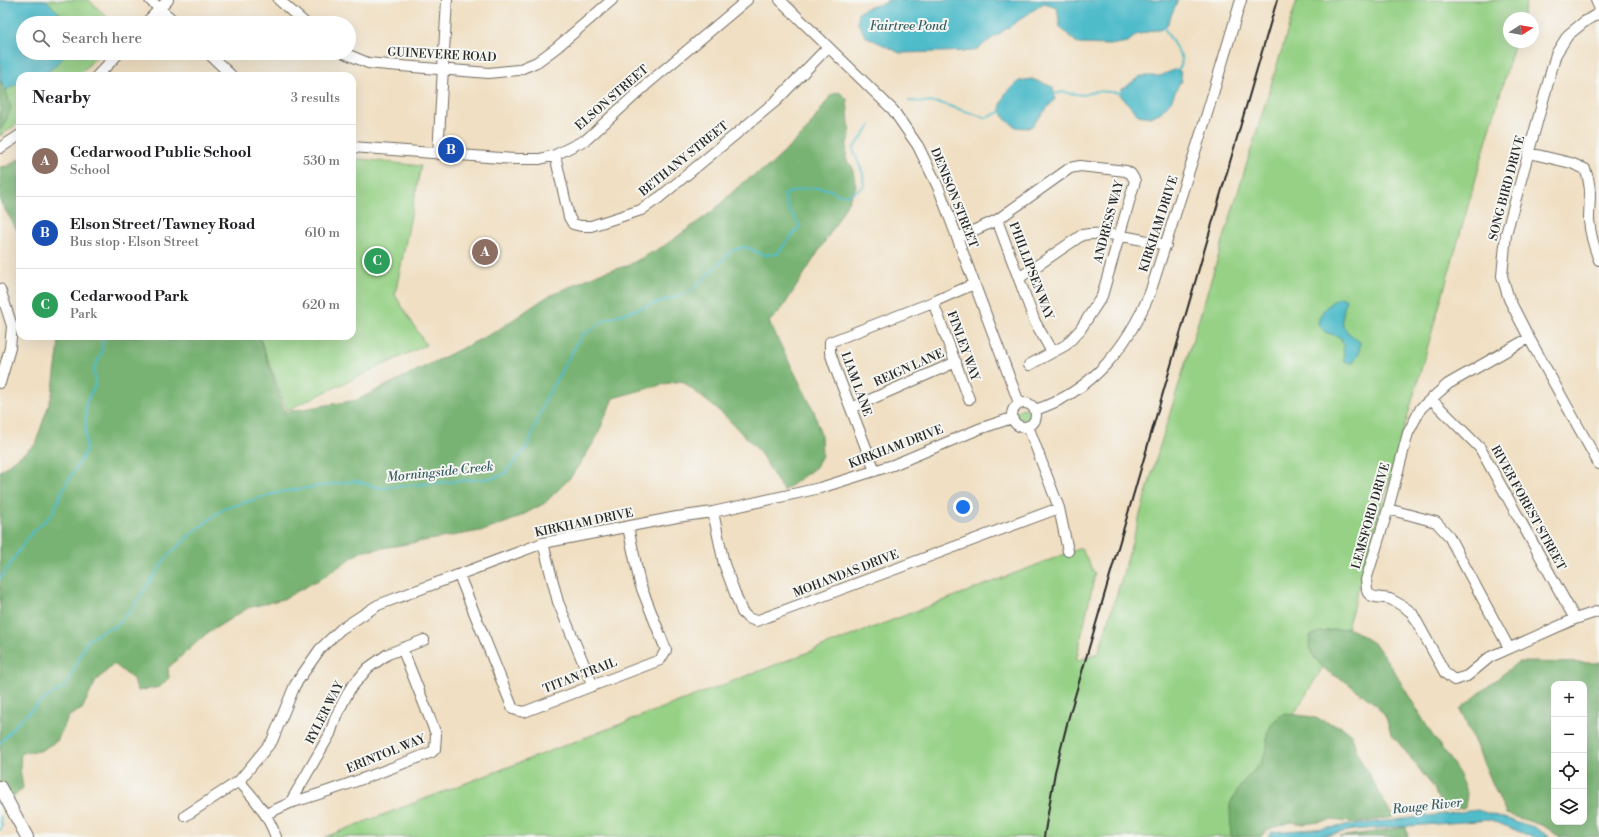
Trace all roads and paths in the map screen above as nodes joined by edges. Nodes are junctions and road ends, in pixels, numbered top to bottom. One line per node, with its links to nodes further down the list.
1 (150, 0): 11 (street)
2 (168, 0): 11 (street)
3 (279, 0): 15 (street)
4 (447, 0): 20 (street)
5 (612, 0): 20 (street, GUINEVERE ROAD)
6 (747, 0): 28 (street, ELSON STREET)
7 (780, 0): 16 (street, DENISON STREET)
8 (1241, 0): 32 (street, KIRKHAM DRIVE)
9 (1596, 0): 10 (street)
10 (1599, 7)
11 (160, 9): 13 (street); 14 (street)
12 (1599, 13): 26 (street, SONG BIRD DRIVE)
13 (153, 16)
14 (168, 16)
15 (297, 16)
16 (828, 47): 28 (street, BETHANY STREET); 31 (street, DENISON STREET)
17 (356, 58): 20 (street, GUINEVERE ROAD)
18 (112, 60): 21 (street)
19 (215, 60): 22 (street)
20 (443, 68): 27 (street)
21 (101, 72)
22 (228, 72)
23 (16, 138): 25 (street)
24 (356, 147): 27 (street, ELSON STREET)
25 (0, 148)
26 (1529, 153): 33 (street); 38 (street, SONG BIRD DRIVE)
27 (438, 154): 28 (street, ELSON STREET)
28 (555, 155)
29 (997, 220): 30 (street, ANDRESS WAY); 31 (street, ANDRESS WAY); 34 (street, PHILLIPSEN WAY)
30 (1120, 236): 32 (street); 34 (street); 39 (street, ANDRESS WAY)
31 (957, 238): 35 (street, DENISON STREET)
32 (1166, 245): 47 (street, KIRKHAM DRIVE)
33 (1599, 260)
34 (1019, 278): 39 (street, PHILLIPSEN WAY)
35 (974, 284): 37 (street); 45 (street, DENISON STREET)
36 (0, 289): 42 (street)
37 (933, 302): 40 (street, FINLEY WAY); 46 (street, LIAM LANE)
38 (1529, 338): 44 (street, LEMSFORD DRIVE); 50 (street, SONG BIRD DRIVE)
39 (1052, 352): 41 (street, ANDRESS WAY)
40 (956, 362): 43 (street, FINLEY WAY); 46 (street, REIGN LANE)
41 (1028, 365)
42 (0, 383)
43 (969, 399)
44 (1431, 399): 53 (street, LEMSFORD DRIVE); 60 (street, RIVER FOREST STREET)
45 (1019, 403): 47 (street); 48 (street)
46 (851, 408): 51 (street, LIAM LANE)
47 (1035, 410): 49 (street)
48 (1012, 418): 49 (street); 51 (street, KIRKHAM DRIVE)
49 (1028, 426): 52 (street)
50 (1599, 464)
51 (876, 471): 54 (street, KIRKHAM DRIVE)
52 (1059, 508): 54 (street, MOHANDAS DRIVE); 57 (street)
53 (1388, 509): 63 (street); 63 (street, LEMSFORD DRIVE)
54 (713, 512): 55 (street, KIRKHAM DRIVE)
55 (628, 526): 56 (street, KIRKHAM DRIVE); 64 (street, TITAN TRAIL)
56 (543, 543): 58 (street, KIRKHAM DRIVE); 64 (street)
57 (1068, 551)
58 (459, 576): 64 (street, TITAN TRAIL); 65 (street, KIRKHAM DRIVE)
59 (1599, 611): 60 (street, LEMSFORD DRIVE)
60 (1575, 619): 63 (street, LEMSFORD DRIVE)
61 (424, 640): 62 (street, RYLER WAY)
62 (402, 648): 67 (street, RYLER WAY); 67 (street, ERINTOL WAY)
63 (1509, 648)
64 (593, 686)
65 (239, 781): 68 (street); 69 (street, KIRKHAM DRIVE)
66 (0, 787): 70 (main road)
67 (290, 803): 68 (street)
68 (266, 814): 71 (street)
69 (185, 816)
70 (27, 837)
71 (276, 837)

